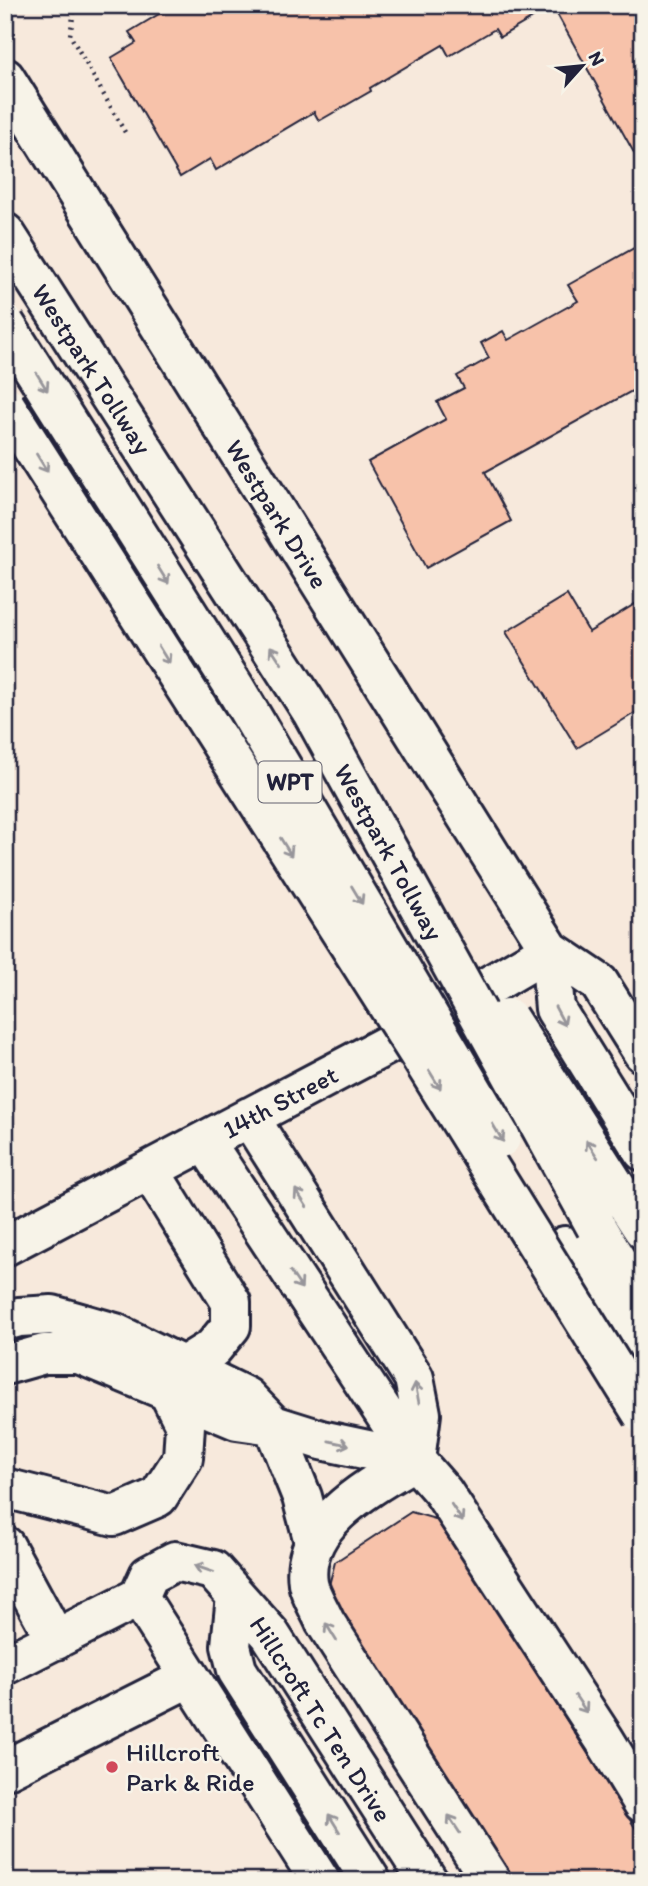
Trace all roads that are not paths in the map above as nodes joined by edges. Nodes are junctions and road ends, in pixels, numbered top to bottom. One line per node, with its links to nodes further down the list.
1 (5, 78): 6 (main road, Westpark Drive)
2 (5, 233): 5 (main road, Westpark Tollway / WPT, one-way to 2)
3 (5, 324): 13 (main road, Westpark Tollway / WPT, one-way to 13, bridge)
4 (5, 405): 20 (main road, one-way to 20, bridge)
5 (312, 712): 12 (main road, one-way to 5, bridge); 13 (main road, Westpark Tollway / WPT, bridge)
6 (550, 950): 7 (main road, Westpark Drive); 8 (main road, 14th Street); 10 (main road, Westpark Drive, one-way to 10)
7 (643, 1053)
8 (249, 1117): 9 (main road, 14th Street); 22 (main road, one-way to 8)
9 (205, 1142): 11 (main road, 14th Street); 22 (main road, one-way to 22)
10 (643, 1151)
11 (149, 1171): 14 (main road, 14th Street); 19 (main road)
12 (636, 1217)
13 (581, 1236): 15 (main road, Westpark Tollway / WPT); 18 (main road, Westpark Tollway / WPT)
14 (5, 1246)
15 (643, 1304)
16 (5, 1321): 19 (main road)
17 (5, 1365): 19 (main road)
18 (643, 1371)
19 (176, 1379): 21 (main road); 23 (main road)
20 (643, 1415)
21 (273, 1425): 22 (main road, one-way to 22); 24 (main road)
22 (415, 1460): 24 (main road); 32 (main road, one-way to 32)
23 (5, 1488)
24 (314, 1542): 36 (main road, one-way to 24)
25 (8, 1560): 28 (main road)
26 (236, 1596): 27 (main road, Hillcroft Tc Ten Drive, one-way to 27); 34 (main road, one-way to 26); 35 (main road, Hillcroft Tc Ten Drive)
27 (139, 1597): 28 (main road); 30 (main road)
28 (56, 1640): 29 (main road)
29 (5, 1665)
30 (190, 1677): 31 (main road); 33 (main road)
31 (5, 1769)
32 (643, 1803)
33 (320, 1881)
34 (371, 1881)
35 (428, 1881)
36 (491, 1881)

